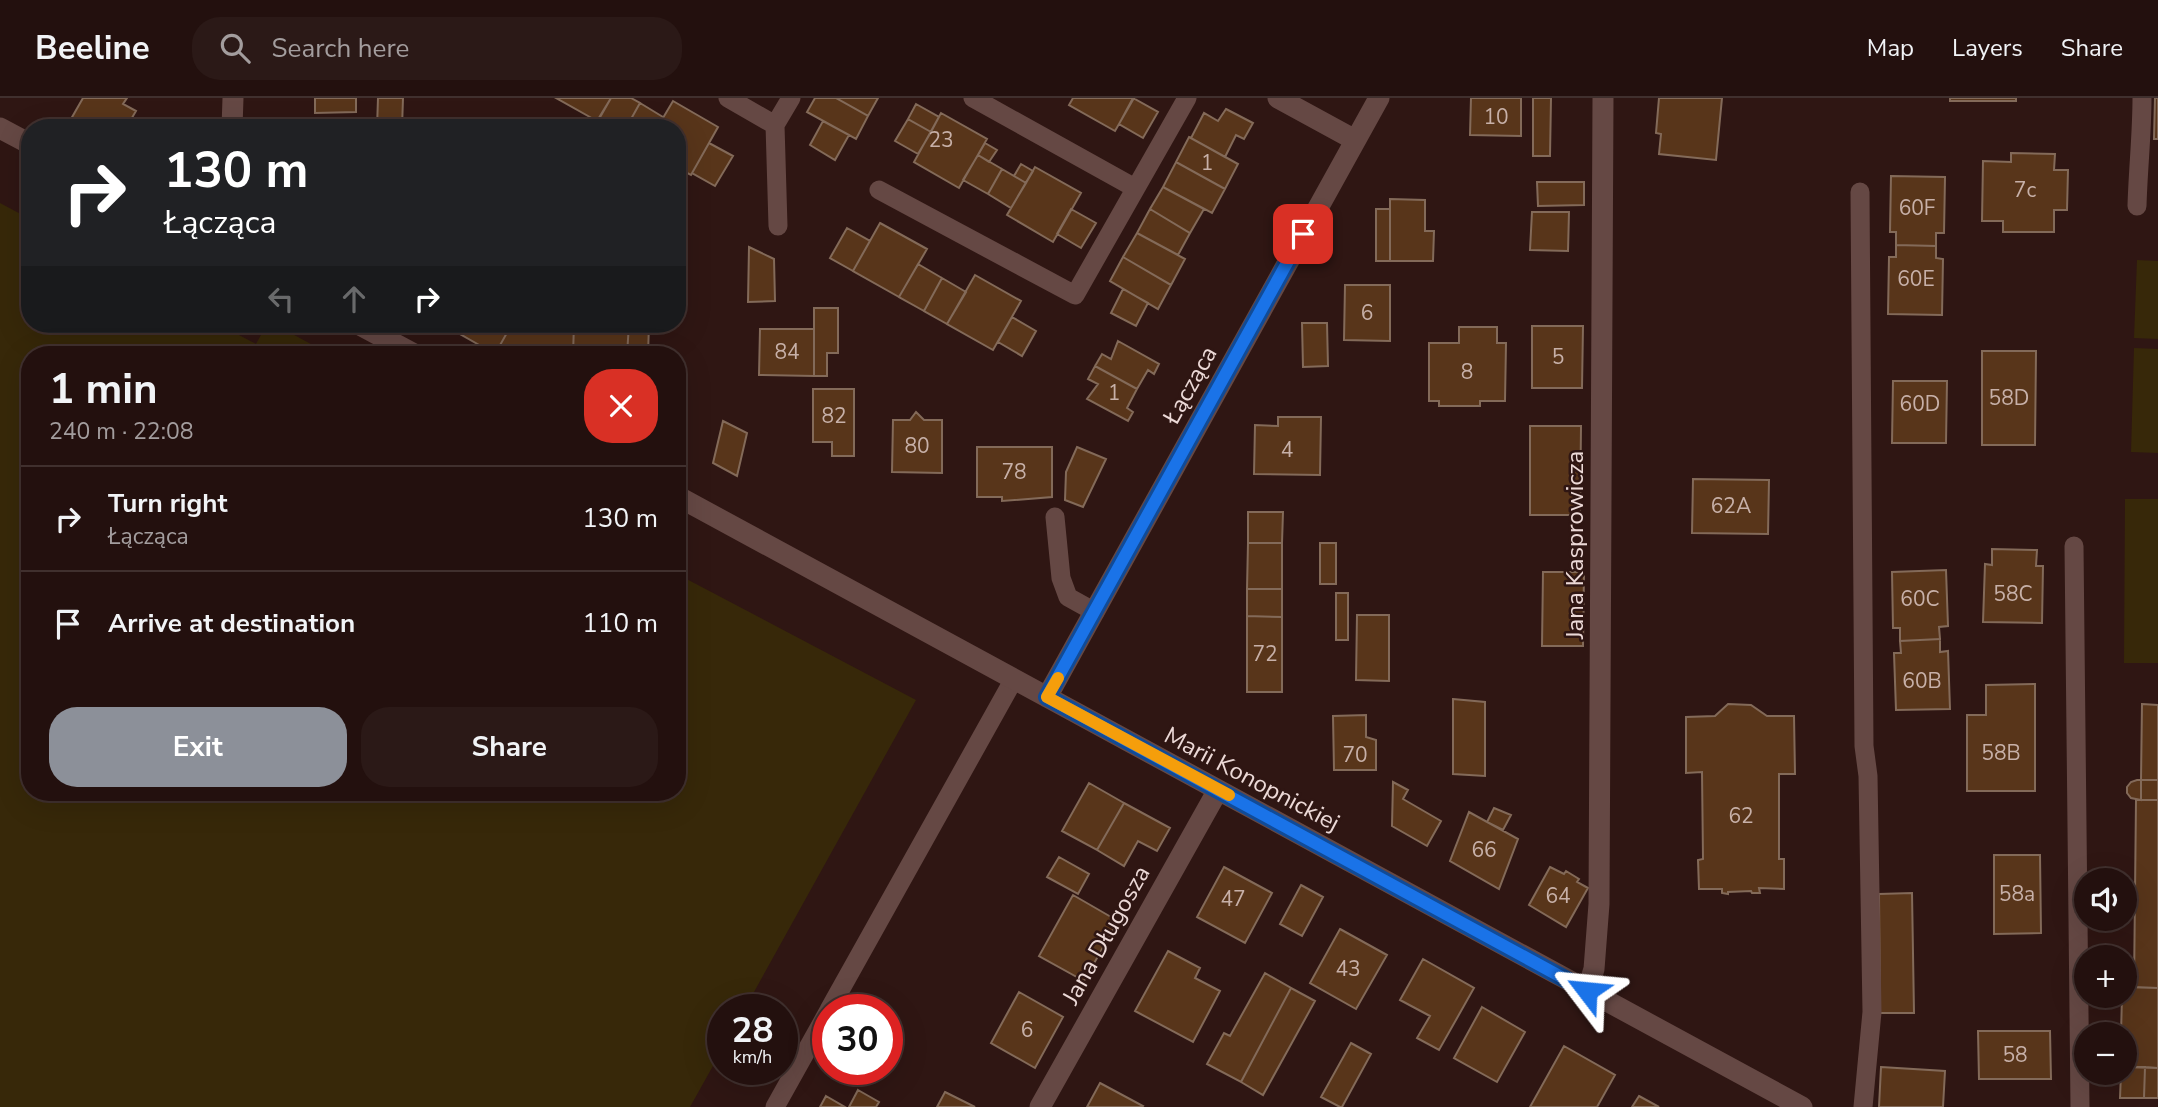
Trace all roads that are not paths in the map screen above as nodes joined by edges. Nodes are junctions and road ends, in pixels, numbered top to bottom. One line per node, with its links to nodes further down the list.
1 (233, 98): 10 (street)
2 (727, 98): 11 (lane)
3 (791, 98): 11 (lane)
4 (973, 98): 15 (lane)
5 (1186, 98): 15 (lane)
6 (1278, 98): 14 (street)
7 (1379, 98): 14 (street, Łącząca)
8 (1603, 98): 29 (street, Jana Kasprowicza)
9 (2143, 98): 18 (lane)
10 (232, 119)
11 (775, 125): 19 (lane)
12 (0, 128): 13 (street)
13 (21, 139)
14 (1356, 140): 25 (street, Łącząca)
15 (1135, 188): 16 (lane)
16 (879, 190)
17 (1860, 192): 35 (lane)
18 (2137, 206)
19 (778, 226)
20 (375, 333): 21 (street)
21 (399, 346)
22 (686, 501): 26 (street, Marii Konopnickiej)
23 (1055, 517): 25 (lane)
24 (2074, 546): 36 (lane)
25 (1095, 612): 27 (street, Łącząca)
26 (1014, 679): 27 (street, Marii Konopnickiej); 30 (lane)
27 (1047, 697): 28 (street, Marii Konopnickiej)
28 (1218, 790): 29 (street, Marii Konopnickiej); 33 (street, Jana Długosza)
29 (1587, 991): 34 (street, Marii Konopnickiej)
30 (838, 994)
31 (812, 1040): 32 (lane)
32 (775, 1107)
33 (1040, 1107)
34 (1802, 1107)
35 (1863, 1107)
36 (2080, 1107)

